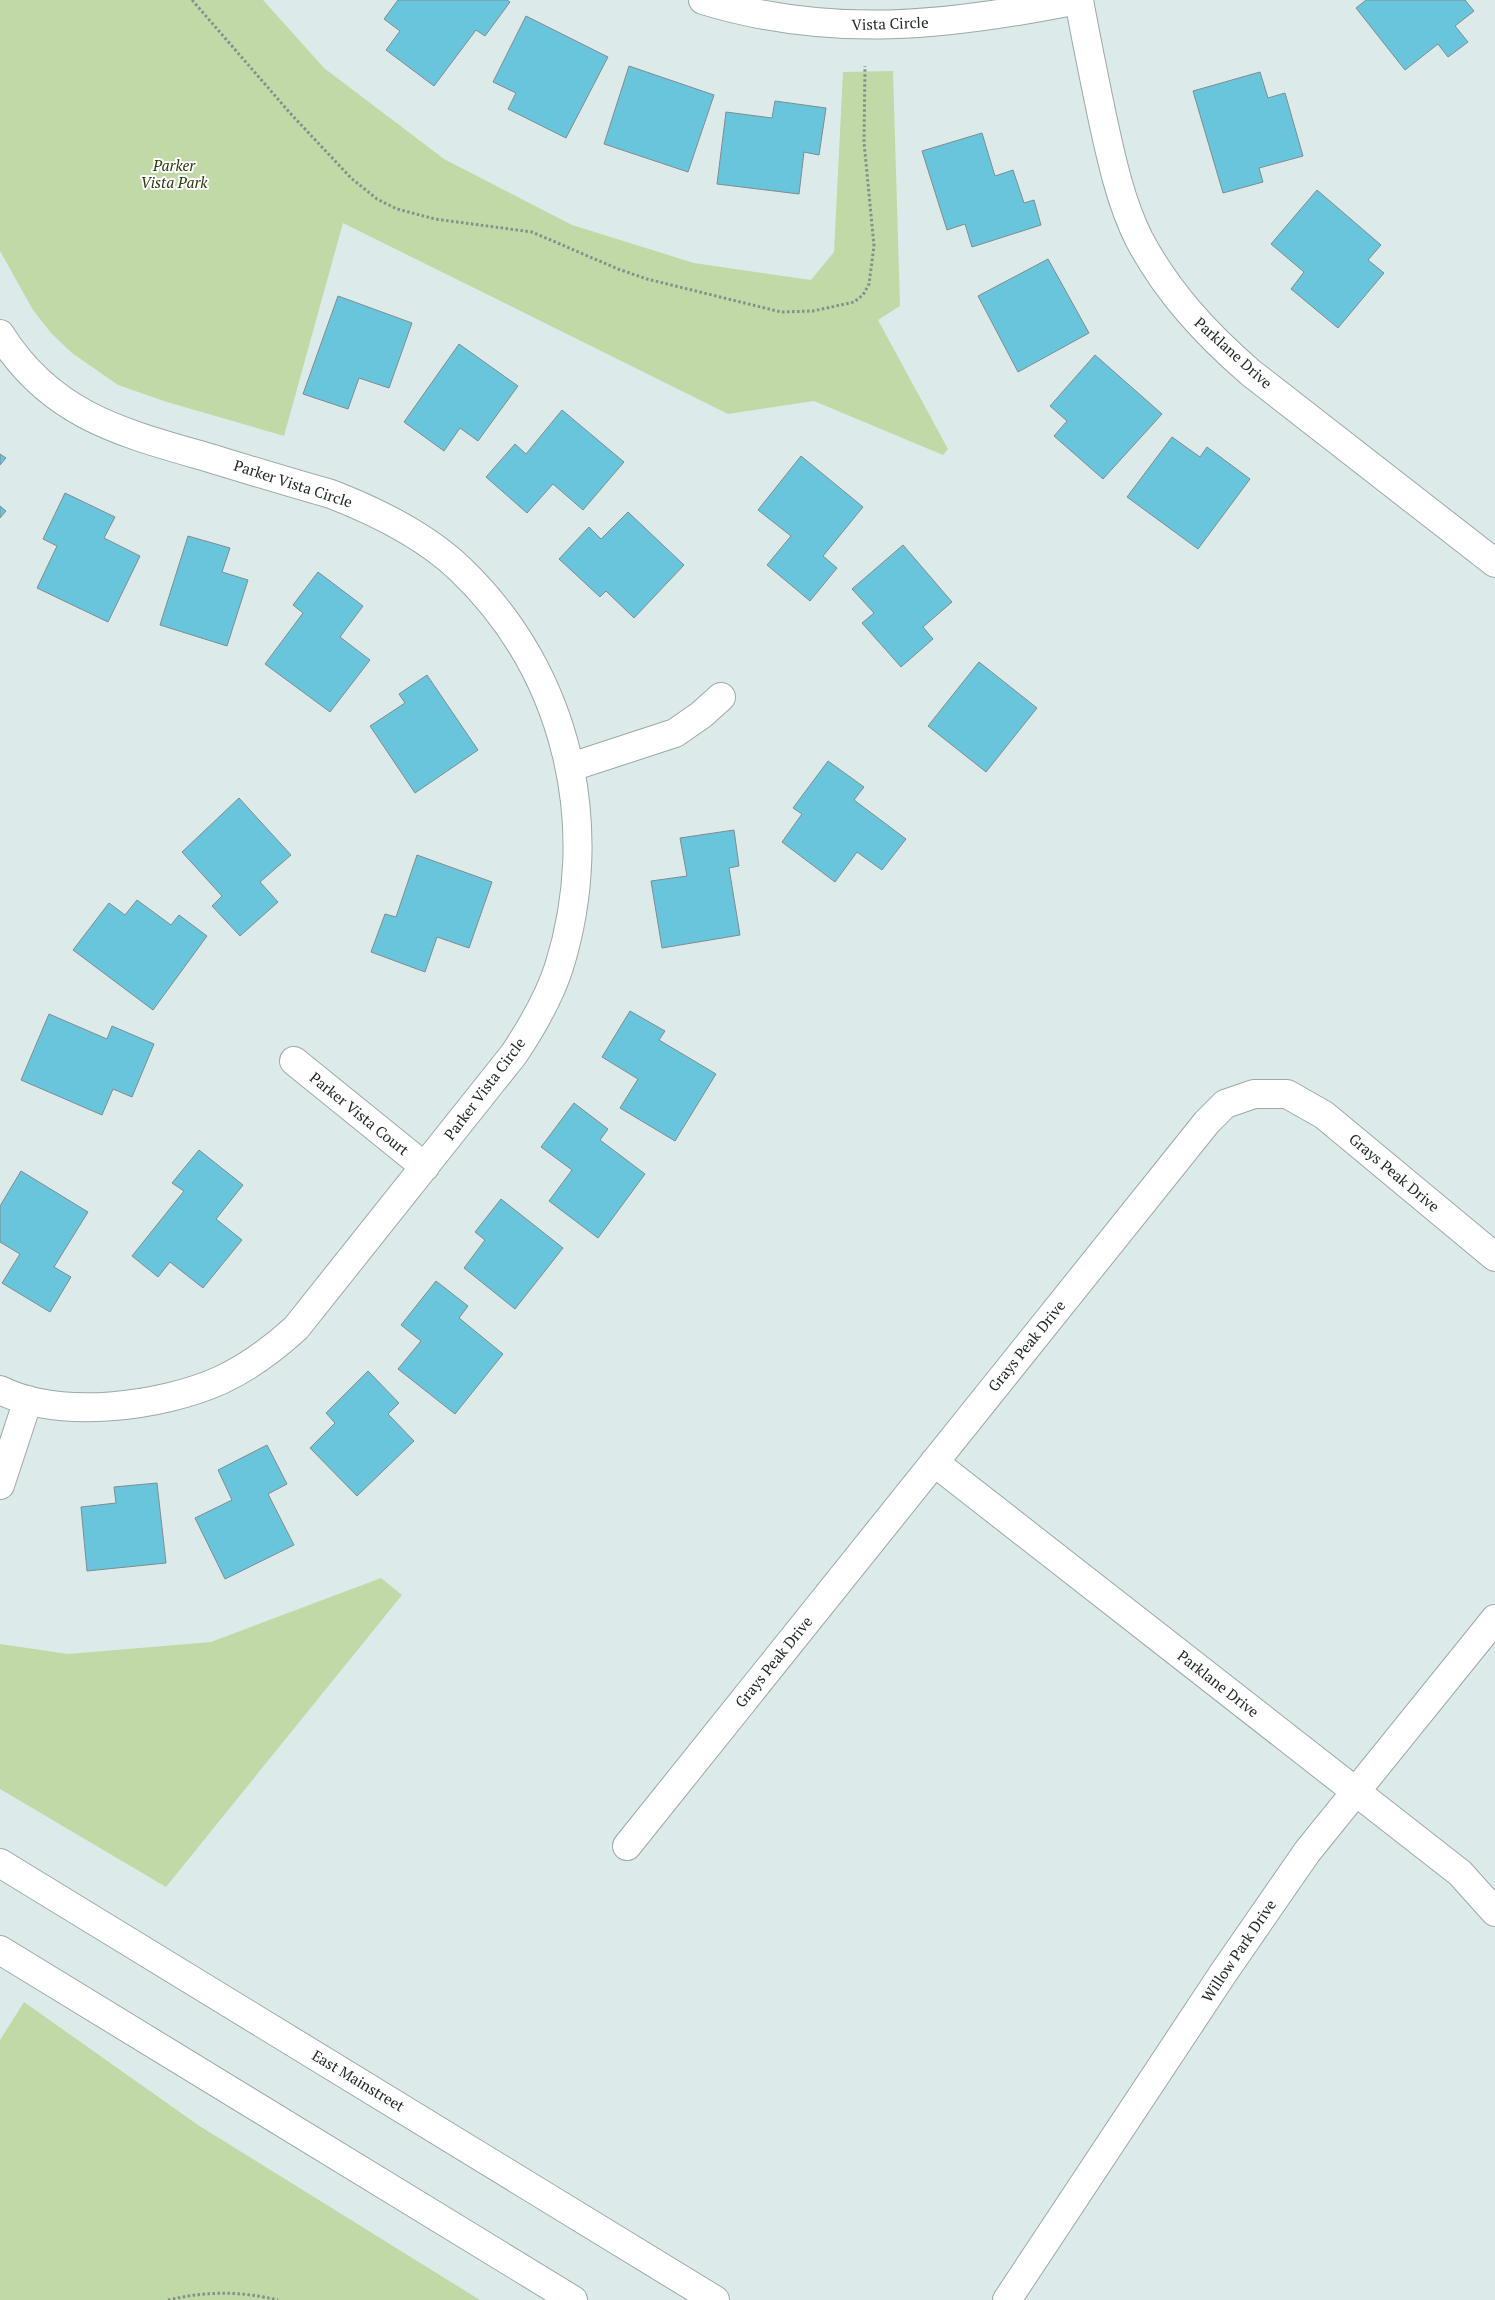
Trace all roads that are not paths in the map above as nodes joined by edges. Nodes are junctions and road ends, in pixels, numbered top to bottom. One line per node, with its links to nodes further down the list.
1 (703, 0): 2 (street, Vista Circle)
2 (1078, 0): 4 (street, Parklane Drive)
3 (0, 334): 6 (street, Parker Vista Circle)
4 (1495, 563)
5 (721, 697): 6 (street)
6 (571, 766): 8 (street, Parker Vista Circle)
7 (294, 1061): 8 (street, Parker Vista Court)
8 (424, 1167): 11 (street, Parker Vista Circle)
9 (1495, 1257): 12 (street, Grays Peak Drive)
10 (0, 1390): 11 (street, Parker Vista Circle)
11 (28, 1400): 13 (street)
12 (934, 1462): 15 (street, Parklane Drive); 16 (street, Grays Peak Drive)
13 (0, 1485)
14 (1495, 1619): 15 (street, Willow Park Drive)
15 (1355, 1792): 18 (street, Parklane Drive); 22 (street, Willow Park Drive)
16 (626, 1846)
17 (0, 1863): 21 (street, East Mainstreet)
18 (1495, 1912)
19 (0, 1950): 20 (street)
20 (573, 2300)
21 (715, 2300)
22 (1007, 2300)

